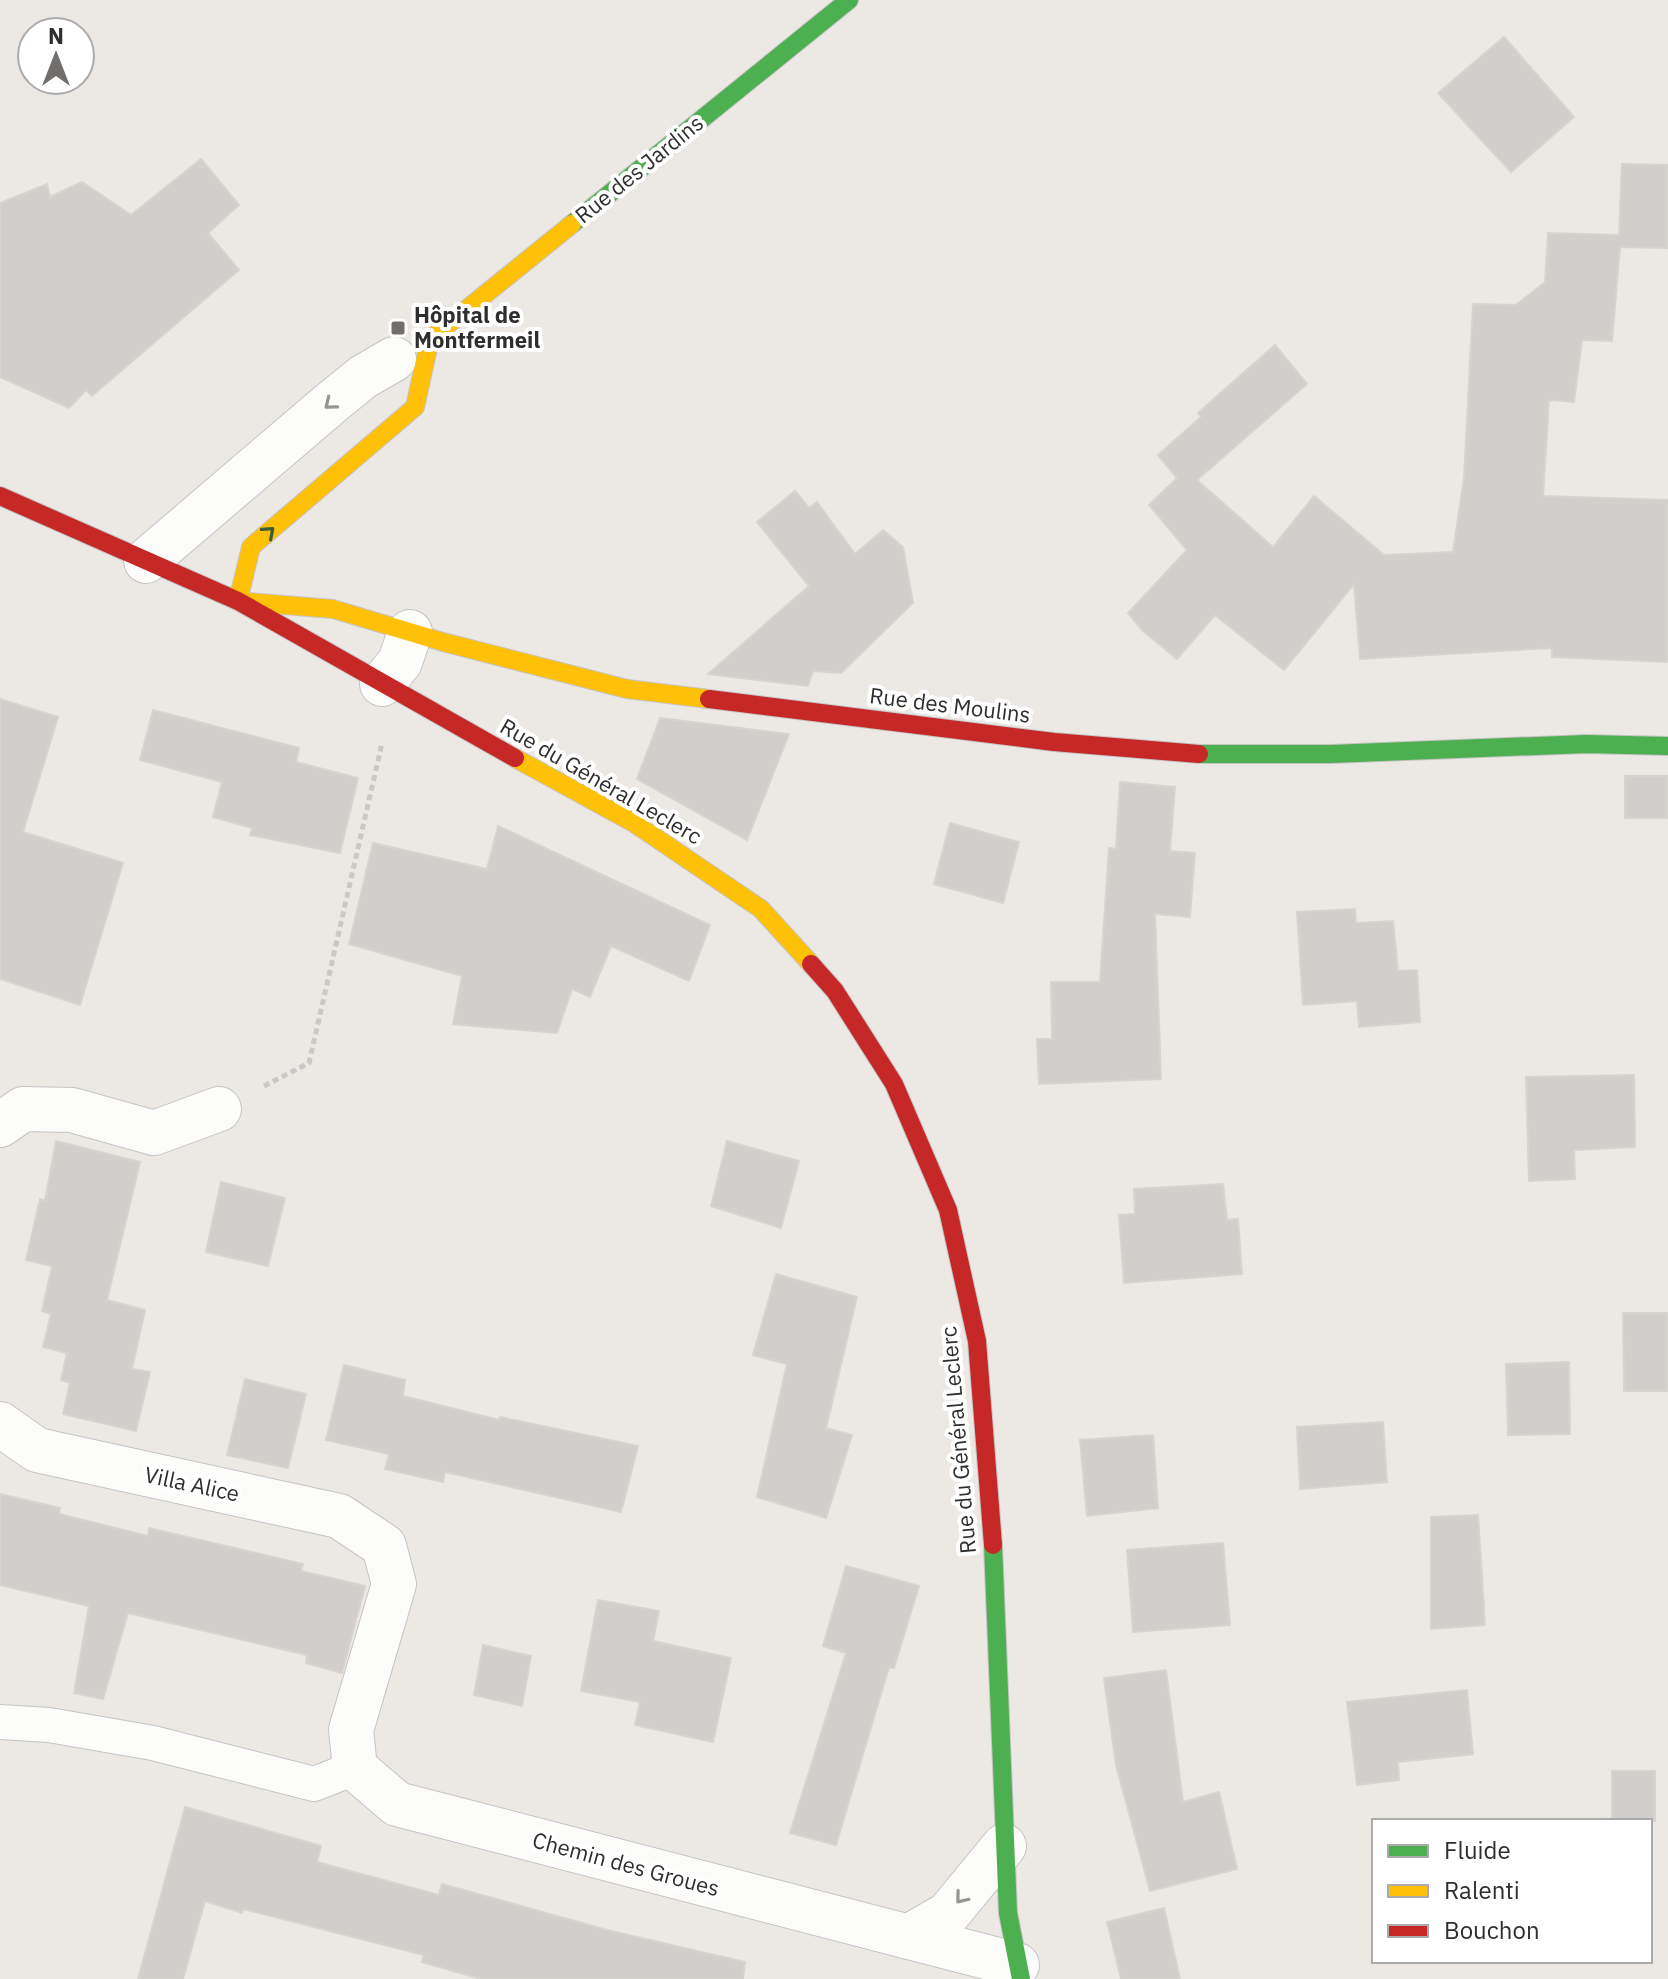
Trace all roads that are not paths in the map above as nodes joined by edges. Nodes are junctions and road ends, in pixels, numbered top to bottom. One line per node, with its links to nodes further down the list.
1 (849, 0): 2 (street, Rue des Jardins)
2 (412, 349): 4 (street, Rue des Jardins, one-way to 4); 5 (street, one-way to 2)
3 (4, 508): 4 (street, Rue du Général Leclerc)
4 (146, 561): 5 (street, Rue du Général Leclerc)
5 (238, 601): 6 (street, Rue des Moulins); 7 (street, Rue du Général Leclerc)
6 (410, 632): 7 (street); 8 (street, Rue des Moulins)
7 (397, 692): 14 (street, Rue du Général Leclerc)
8 (1668, 746)
9 (219, 1109): 10 (street)
10 (0, 1125)
11 (0, 1424): 13 (street, Villa Alice)
12 (0, 1722): 13 (lane)
13 (355, 1768): 15 (street, Chemin des Groues)
14 (1004, 1846): 15 (street, one-way to 15); 16 (street, Rue du Général Leclerc)
15 (908, 1937): 16 (street, Chemin des Groues)
16 (1019, 1972)

